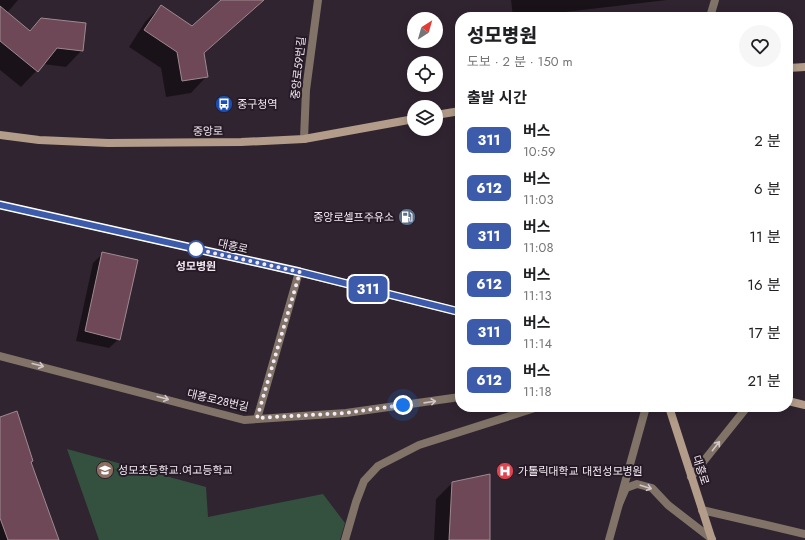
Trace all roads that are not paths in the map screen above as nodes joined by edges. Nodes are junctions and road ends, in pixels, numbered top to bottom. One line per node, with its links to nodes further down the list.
1 (318, 0): 10 (street, 중앙로59번길)
2 (714, 0): 3 (street)
3 (711, 12)
4 (805, 67): 5 (main road)
5 (793, 68)
6 (455, 112): 7 (main road)
7 (443, 114)
8 (407, 120): 10 (main road, 중앙로)
9 (0, 135): 10 (main road, 중앙로)
10 (304, 139)
11 (0, 205): 12 (main road, 대흥로)
12 (300, 272): 13 (main road, 대흥로); 22 (street)
13 (455, 311)
14 (0, 356): 22 (street, 대흥로28번길, one-way to 22)
15 (455, 398): 22 (street, 대흥로28번길, one-way to 15)
16 (793, 402): 17 (main road)
17 (805, 405)
18 (522, 412): 28 (street)
19 (645, 412): 24 (street)
20 (671, 412): 23 (main road, 대흥로)
21 (743, 412): 23 (street, one-way to 21)
22 (257, 418)
23 (691, 477): 25 (main road, 대흥로)
24 (618, 504): 27 (street, one-way to 27); 29 (street)
25 (702, 510): 26 (street); 27 (main road, 대흥로)
26 (805, 534)
27 (712, 539)
28 (345, 540)
29 (610, 540)

